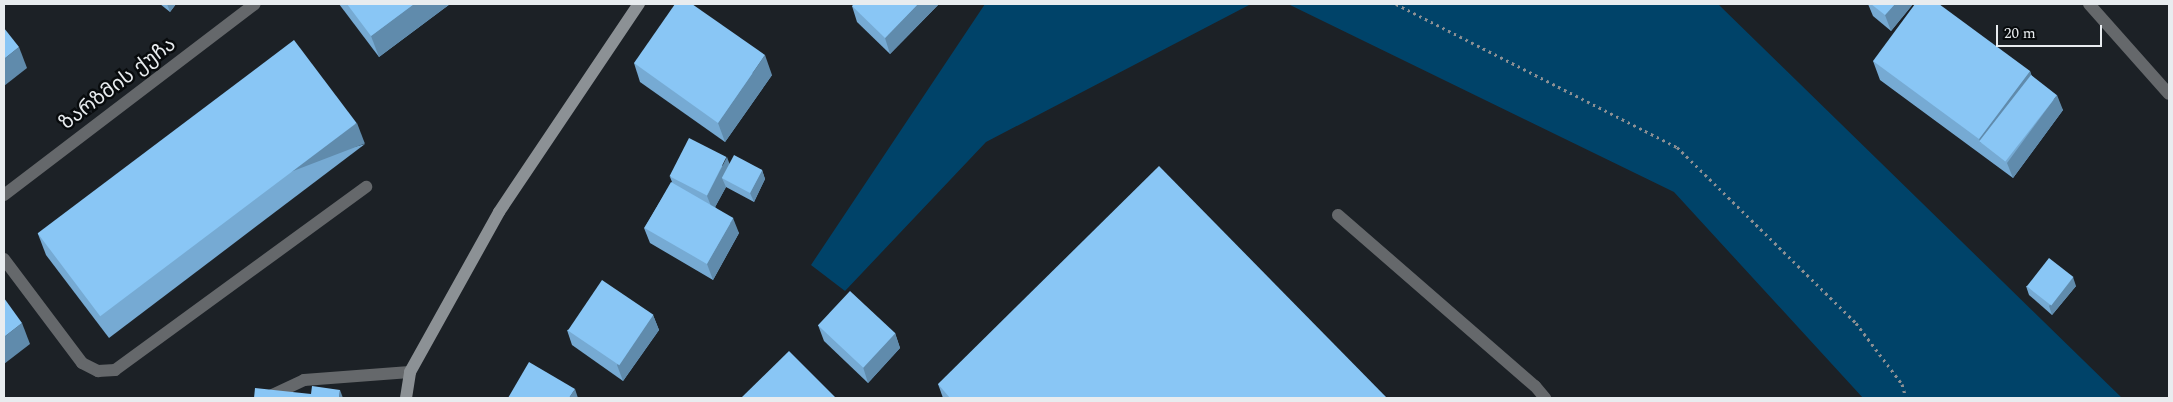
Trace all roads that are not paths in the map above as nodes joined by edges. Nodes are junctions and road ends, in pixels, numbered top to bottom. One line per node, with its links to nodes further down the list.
1 (254, 4): 6 (street, ზარზმის ქუჩა)
2 (639, 4): 9 (street)
3 (2089, 4): 4 (street)
4 (2169, 94)
5 (366, 187): 8 (street)
6 (4, 195)
7 (1338, 215): 12 (street)
8 (4, 259)
9 (410, 372): 10 (street); 11 (street)
10 (266, 398)
11 (406, 398)
12 (1545, 398)

